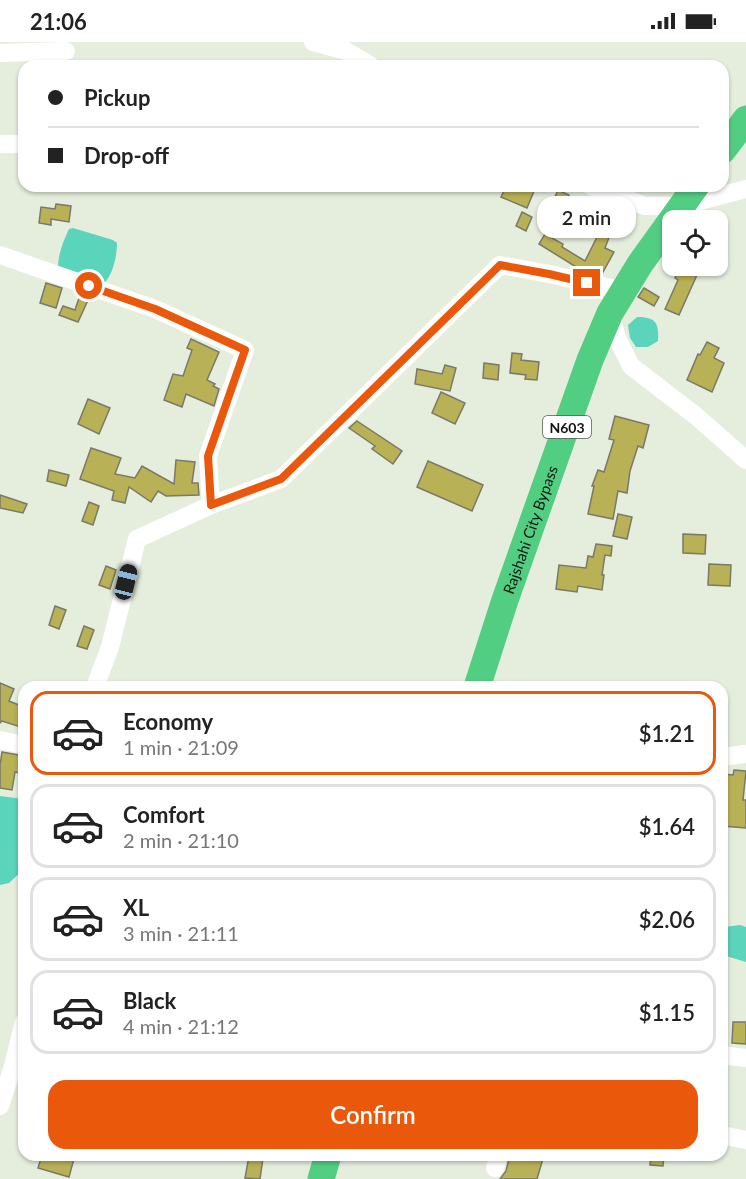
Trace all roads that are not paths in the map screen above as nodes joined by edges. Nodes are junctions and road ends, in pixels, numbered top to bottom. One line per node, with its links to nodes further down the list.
1 (313, 42): 4 (street)
2 (66, 51): 3 (street)
3 (0, 53)
4 (361, 60)
5 (746, 119): 6 (highway)
6 (729, 142)
7 (0, 144): 8 (street)
8 (18, 144)
9 (746, 189): 10 (street)
10 (729, 191)
11 (607, 192): 13 (street)
12 (721, 192): 13 (street)
13 (688, 196): 15 (highway, Rajshahi City Bypass / N603)
14 (0, 255): 17 (street)
15 (617, 302): 16 (street); 17 (street); 19 (highway, Rajshahi City Bypass / N603)
16 (746, 460)
17 (211, 505): 18 (street)
18 (97, 681)
19 (479, 681)
20 (0, 740): 21 (street)
21 (18, 744)
22 (746, 754): 23 (street)
23 (728, 756)
24 (18, 1046): 27 (street)
25 (728, 1056): 26 (street)
26 (746, 1058)
27 (0, 1106)
28 (746, 1135): 30 (street)
29 (728, 1136): 30 (street)
30 (746, 1140)
31 (326, 1161): 32 (highway)
32 (321, 1179)

